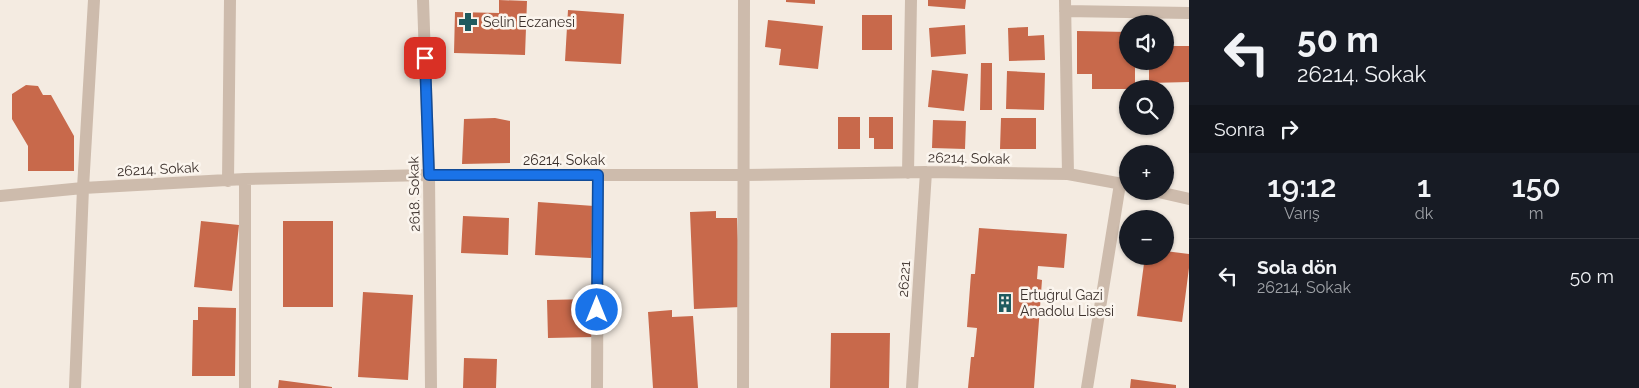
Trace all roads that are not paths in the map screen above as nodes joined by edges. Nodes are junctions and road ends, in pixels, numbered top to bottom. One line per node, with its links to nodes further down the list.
1 (94, 0): 17 (street)
2 (230, 0): 15 (street)
3 (423, 0): 11 (street, 2618. Sokak)
4 (744, 0): 13 (street)
5 (911, 0): 9 (street)
6 (1065, 5): 7 (street); 10 (street)
7 (1189, 13)
8 (926, 172): 9 (street, 26214. Sokak); 10 (street, 26214. Sokak); 27 (street, 26221)
9 (908, 173): 13 (street, 26214. Sokak)
10 (1068, 174): 16 (street, 26214. Sokak)
11 (429, 175): 12 (street, 26214. Sokak); 14 (street, 26214. Sokak); 24 (street, 2618. Sokak)
12 (598, 175): 13 (street, 26214. Sokak); 25 (street)
13 (744, 175): 26 (street)
14 (245, 179): 15 (street, 26214. Sokak); 23 (street)
15 (228, 180): 17 (street, 26214. Sokak)
16 (1119, 183)
17 (83, 188): 18 (street, 26214. Sokak); 22 (street)
18 (0, 196)
19 (1174, 196): 20 (street)
20 (1189, 199)
21 (1121, 200): 28 (street)
22 (75, 388)
23 (245, 388)
24 (431, 388)
25 (597, 388)
26 (744, 388)
27 (912, 388)
28 (1087, 388)

